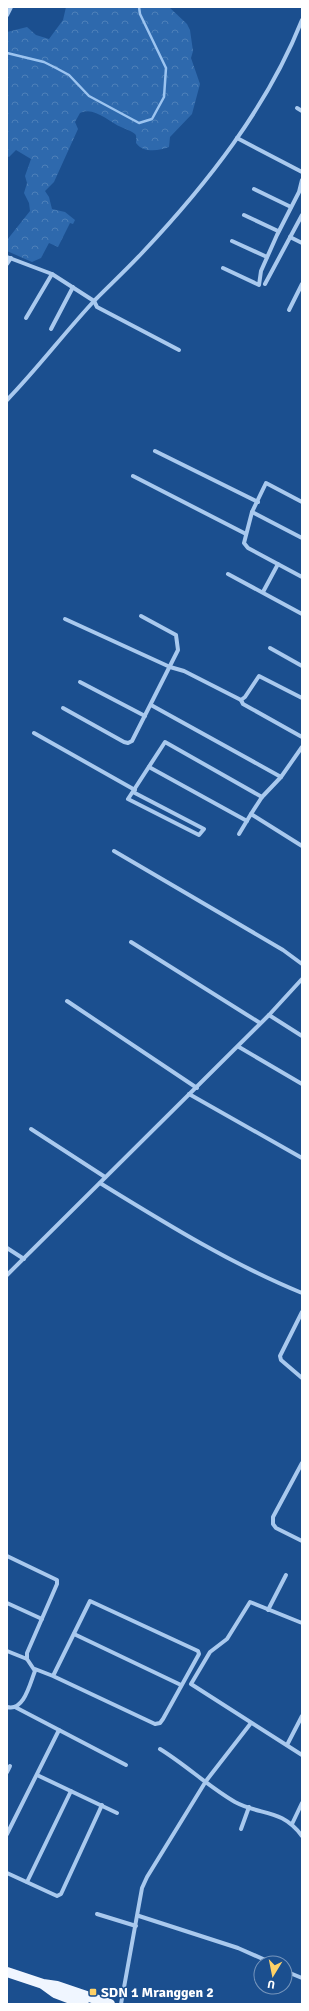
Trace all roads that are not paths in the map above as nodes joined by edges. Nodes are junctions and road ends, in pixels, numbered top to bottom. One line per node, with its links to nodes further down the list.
1 (11, 7): 2 (street)
2 (7, 15)
3 (302, 20): 6 (street)
4 (297, 108): 5 (street)
5 (302, 111)
6 (237, 138): 7 (street); 26 (street)
7 (302, 172)
8 (302, 180): 9 (street)
9 (301, 188): 11 (street)
10 (254, 189): 11 (street)
11 (291, 207): 14 (street)
12 (244, 215): 14 (street)
13 (302, 215): 15 (street)
14 (278, 231): 18 (street)
15 (290, 237): 17 (street); 23 (street)
16 (232, 241): 18 (street)
17 (302, 242)
18 (267, 257): 21 (street)
19 (9, 258): 20 (street); 22 (street)
20 (7, 264)
21 (223, 268)
22 (52, 274): 25 (street); 28 (street)
23 (265, 284)
24 (302, 284): 27 (street)
25 (73, 287): 26 (street); 29 (street)
26 (94, 301): 30 (street); 31 (street)
27 (289, 310)
28 (26, 318)
29 (50, 329)
30 (179, 350)
31 (7, 400)
32 (155, 451): 34 (street)
33 (133, 476): 37 (street)
34 (258, 502): 35 (street); 36 (street)
35 (302, 502)
36 (252, 512): 37 (street); 38 (street)
37 (246, 534): 39 (street)
38 (302, 538)
39 (278, 564): 41 (street); 42 (street)
40 (228, 574): 42 (street)
41 (302, 577)
42 (263, 592): 43 (street)
43 (302, 614)
44 (141, 616): 48 (street)
45 (65, 619): 48 (street)
46 (270, 648): 47 (street)
47 (302, 666)
48 (170, 667): 51 (street); 52 (street)
49 (80, 682): 54 (street)
50 (302, 698): 51 (street)
51 (241, 700): 56 (street)
52 (151, 704): 54 (street); 59 (street)
53 (63, 708): 54 (street)
54 (145, 716)
55 (34, 733): 60 (street)
56 (302, 737)
57 (302, 747): 59 (street)
58 (149, 767): 60 (street); 61 (street); 63 (street)
59 (281, 777): 61 (street)
60 (134, 791): 60 (street)
61 (262, 797): 62 (street)
62 (251, 814): 63 (street); 65 (street)
63 (247, 821): 64 (street)
64 (239, 834)
65 (302, 846)
66 (114, 852): 68 (street)
67 (131, 942): 72 (street)
68 (302, 964)
69 (302, 979): 71 (street)
70 (66, 1001): 76 (street)
71 (269, 1015): 72 (street); 73 (street)
72 (260, 1023): 74 (street)
73 (302, 1036)
74 (239, 1047): 75 (street); 76 (street)
75 (302, 1084)
76 (197, 1088): 77 (street)
77 (189, 1094): 79 (street); 80 (street)
78 (31, 1129): 80 (street)
79 (302, 1158)
80 (106, 1178): 81 (street)
81 (100, 1183): 83 (street); 85 (street)
82 (7, 1248): 83 (street)
83 (24, 1259): 84 (street)
84 (7, 1276)
85 (302, 1293)
86 (302, 1312): 87 (street)
87 (302, 1378)
88 (302, 1463): 89 (street)
89 (302, 1541)
90 (7, 1556): 94 (street)
91 (286, 1575): 93 (street)
92 (7, 1603): 94 (street)
93 (268, 1610): 95 (street); 105 (street)
94 (42, 1619): 98 (street)
95 (302, 1623)
96 (74, 1634): 100 (street); 101 (street); 101 (street)
97 (7, 1651): 98 (street)
98 (27, 1659): 99 (street)
99 (36, 1669): 100 (street); 103 (street)
100 (53, 1676): 101 (street)
101 (181, 1685)
102 (7, 1707): 103 (street)
103 (15, 1707): 106 (street)
104 (302, 1716): 107 (street)
105 (251, 1723): 107 (street); 114 (street)
106 (59, 1730): 110 (street); 113 (street)
107 (287, 1745): 109 (street)
108 (160, 1749): 114 (street)
109 (302, 1755)
110 (126, 1765)
111 (10, 1766): 112 (street)
112 (7, 1772)
113 (36, 1775): 115 (street); 122 (street)
114 (206, 1781): 118 (street); 127 (street)
115 (71, 1791): 117 (street); 125 (street)
116 (302, 1803): 120 (street)
117 (102, 1806): 119 (street); 125 (street)
118 (249, 1807): 120 (street); 121 (street)
119 (117, 1813)
120 (292, 1824): 123 (street)
121 (241, 1829)
122 (7, 1834)
123 (302, 1836)
124 (7, 1873): 125 (street)
125 (27, 1882)
126 (97, 1914): 128 (street)
127 (139, 1916): 128 (street); 129 (street)
128 (136, 1926): 134 (street)
129 (254, 1955)
130 (7, 1972): 131 (main road)
131 (42, 1984): 132 (main road); 133 (main road)
132 (84, 2004)
133 (110, 2004)
134 (121, 2004)

